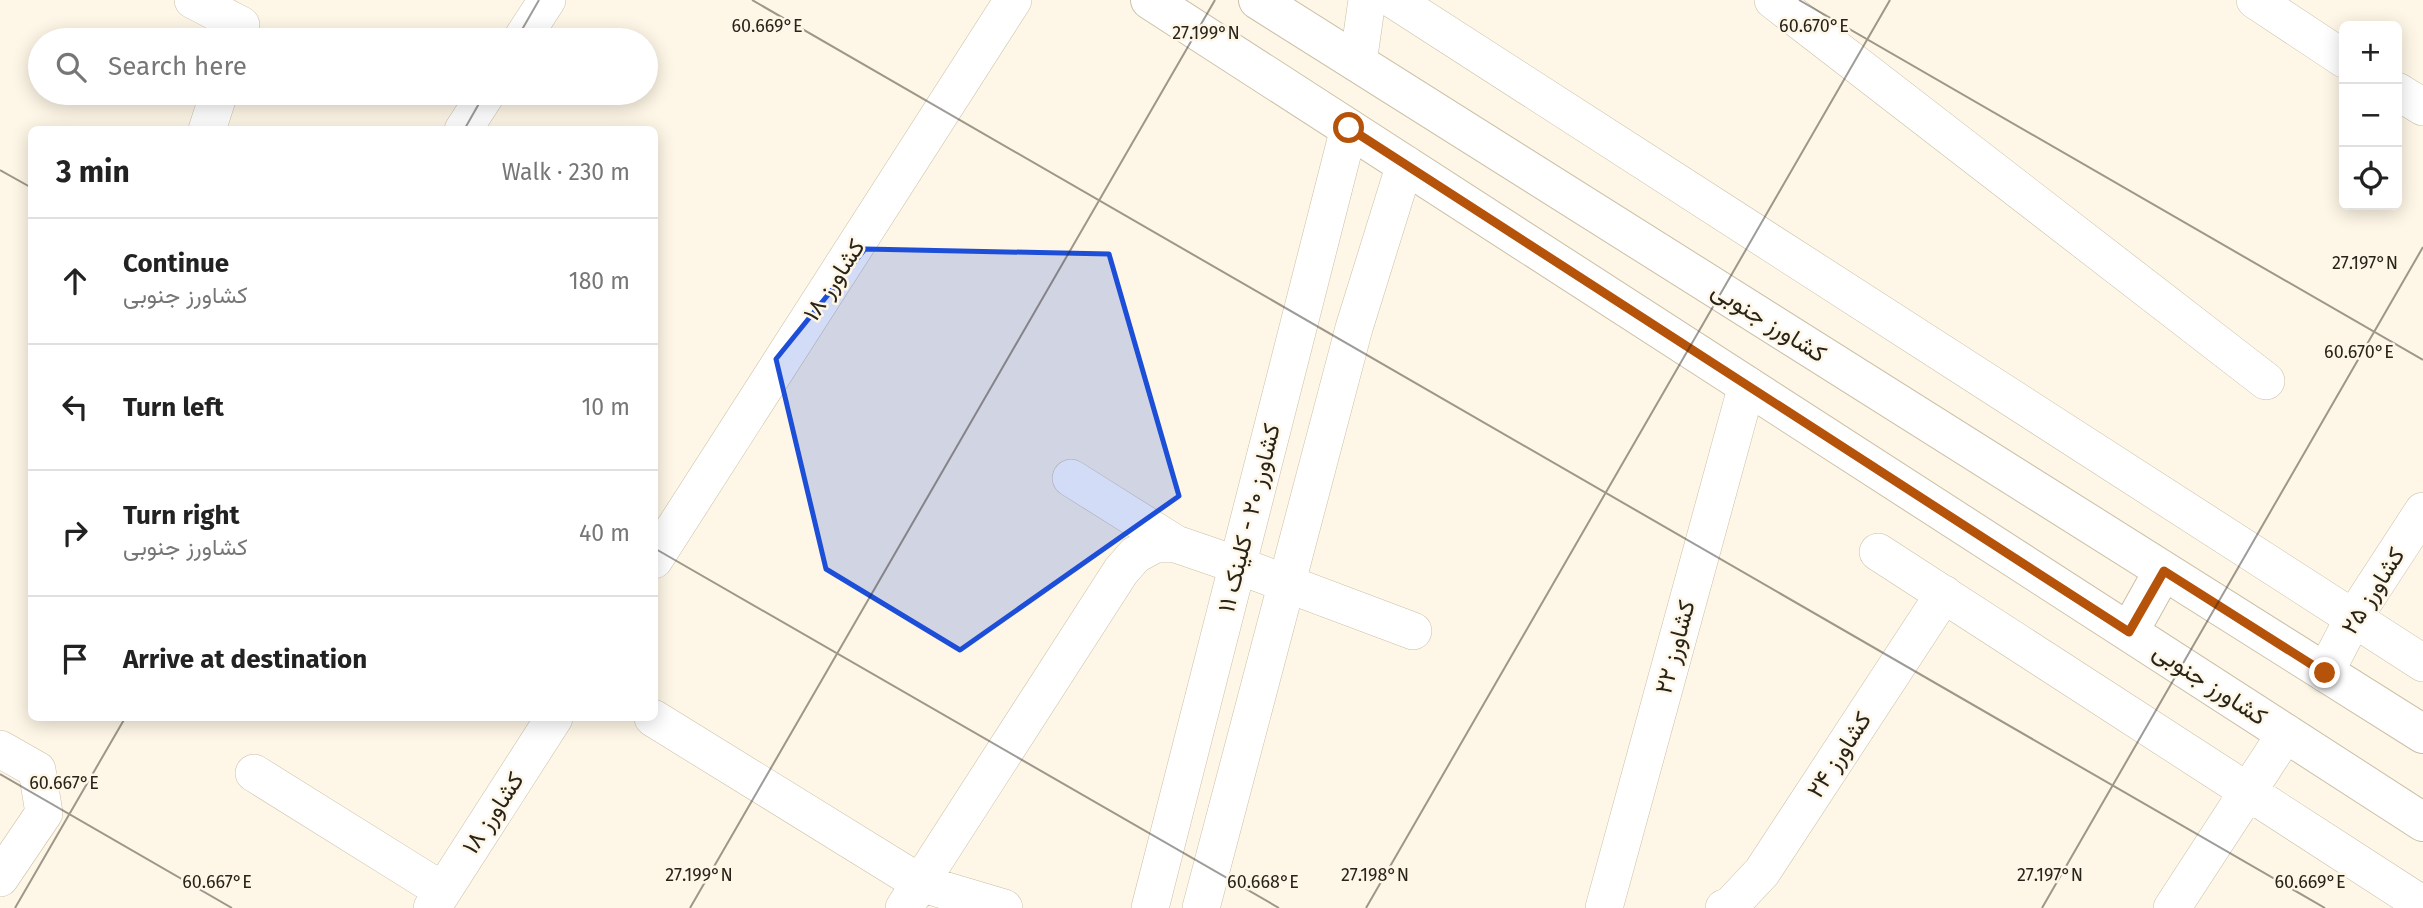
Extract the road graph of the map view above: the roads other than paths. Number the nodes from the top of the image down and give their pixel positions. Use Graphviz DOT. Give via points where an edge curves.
graph roads {
  1 [pos="194,0"];
  2 [pos="548,0"];
  3 [pos="1013,0"];
  4 [pos="1150,0"];
  5 [pos="1258,0"];
  6 [pos="1367,0"];
  7 [pos="1394,0"];
  8 [pos="1773,0"];
  9 [pos="2255,0"];
  10 [pos="242,22"];
  11 [pos="529,28"];
  12 [pos="2339,56"];
  13 [pos="1358,63"];
  14 [pos="215,105"];
  15 [pos="479,105"];
  16 [pos="208,126"];
  17 [pos="466,126"];
  18 [pos="1349,128"];
  19 [pos="1405,164"];
  20 [pos="2266,381"];
  21 [pos="1747,385"];
  22 [pos="1071,478"];
  23 [pos="2423,511"];
  24 [pos="1176,544"];
  25 [pos="1878,552"];
  26 [pos="658,554"];
  27 [pos="1237,565"];
  28 [pos="2164,571"];
  29 [pos="1287,583"];
  30 [pos="1944,594"];
  31 [pos="2354,617"];
  32 [pos="1413,631"];
  33 [pos="2129,632"];
  34 [pos="2423,663"];
  35 [pos="2325,673"];
  36 [pos="552,721"];
  37 [pos="657,721"];
  38 [pos="2286,733"];
  39 [pos="2423,734"];
  40 [pos="0,748"];
  41 [pos="254,774"];
  42 [pos="2246,792"];
  43 [pos="2423,822"];
  44 [pos="0,878"];
  45 [pos="1153,895"];
  46 [pos="912,896"];
  47 [pos="437,899"];
  48 [pos="1212,905"];
  49 [pos="2423,905"];
  50 [pos="1004,908"];
  51 [pos="1604,908"];
  52 [pos="1724,908"];
  53 [pos="2172,908"];
  1 -- 10 [label="street"];
  2 -- 11 [label="street"];
  3 -- 26 [label="street, کشاورز ۱۸"];
  4 -- 18 [label="main road, کشاورز جنوبی"];
  5 -- 13 [label="main road, کشاورز جنوبی"];
  6 -- 13 [label="street"];
  7 -- 31 [label="street"];
  8 -- 20 [label="street"];
  9 -- 12 [label="street"];
  13 -- 28 [label="main road, کشاورز جنوبی"];
  14 -- 16 [label="street"];
  15 -- 17 [label="street"];
  18 -- 19 [label="main road, کشاورز جنوبی"];
  18 -- 27 [label="street, کشاورز ۲۰ - کلینک ۱۱"];
  19 -- 21 [label="main road, کشاورز جنوبی"];
  19 -- 29 [label="street" via="1354,328"];
  21 -- 33 [label="main road, کشاورز جنوبی"];
  21 -- 51 [label="street, کشاورز ۲۲"];
  22 -- 24 [label="street"];
  23 -- 31 [label="street, کشاورز ۲۵"];
  24 -- 27 [label="street"];
  24 -- 46 [label="street" via="1155,544 1121,571"];
  25 -- 30 [label="street"];
  27 -- 29 [label="street"];
  27 -- 45 [label="street, کشاورز ۲۰ - کلینک ۱۱"];
  28 -- 33 [label="main road"];
  28 -- 35 [label="main road, کشاورز جنوبی"];
  29 -- 32 [label="street"];
  29 -- 48 [label="street"];
  30 -- 42 [label="street"];
  30 -- 52 [label="street, کشاورز ۲۴" via="1762,872"];
  31 -- 34 [label="street"];
  31 -- 35 [label="street, کشاورز ۲۵"];
  33 -- 38 [label="main road, کشاورز جنوبی"];
  35 -- 39 [label="main road, کشاورز جنوبی"];
  36 -- 47 [label="street, کشاورز ۱۸"];
  37 -- 46 [label="street"];
  38 -- 42 [label="street"];
  38 -- 43 [label="main road, کشاورز جنوبی"];
  40 -- 44 [label="street" via="37,770 44,813"];
  41 -- 47 [label="street"];
  42 -- 49 [label="street"];
  42 -- 53 [label="street"];
  45 -- 48 [label="street"];
  46 -- 50 [label="street"];
}
